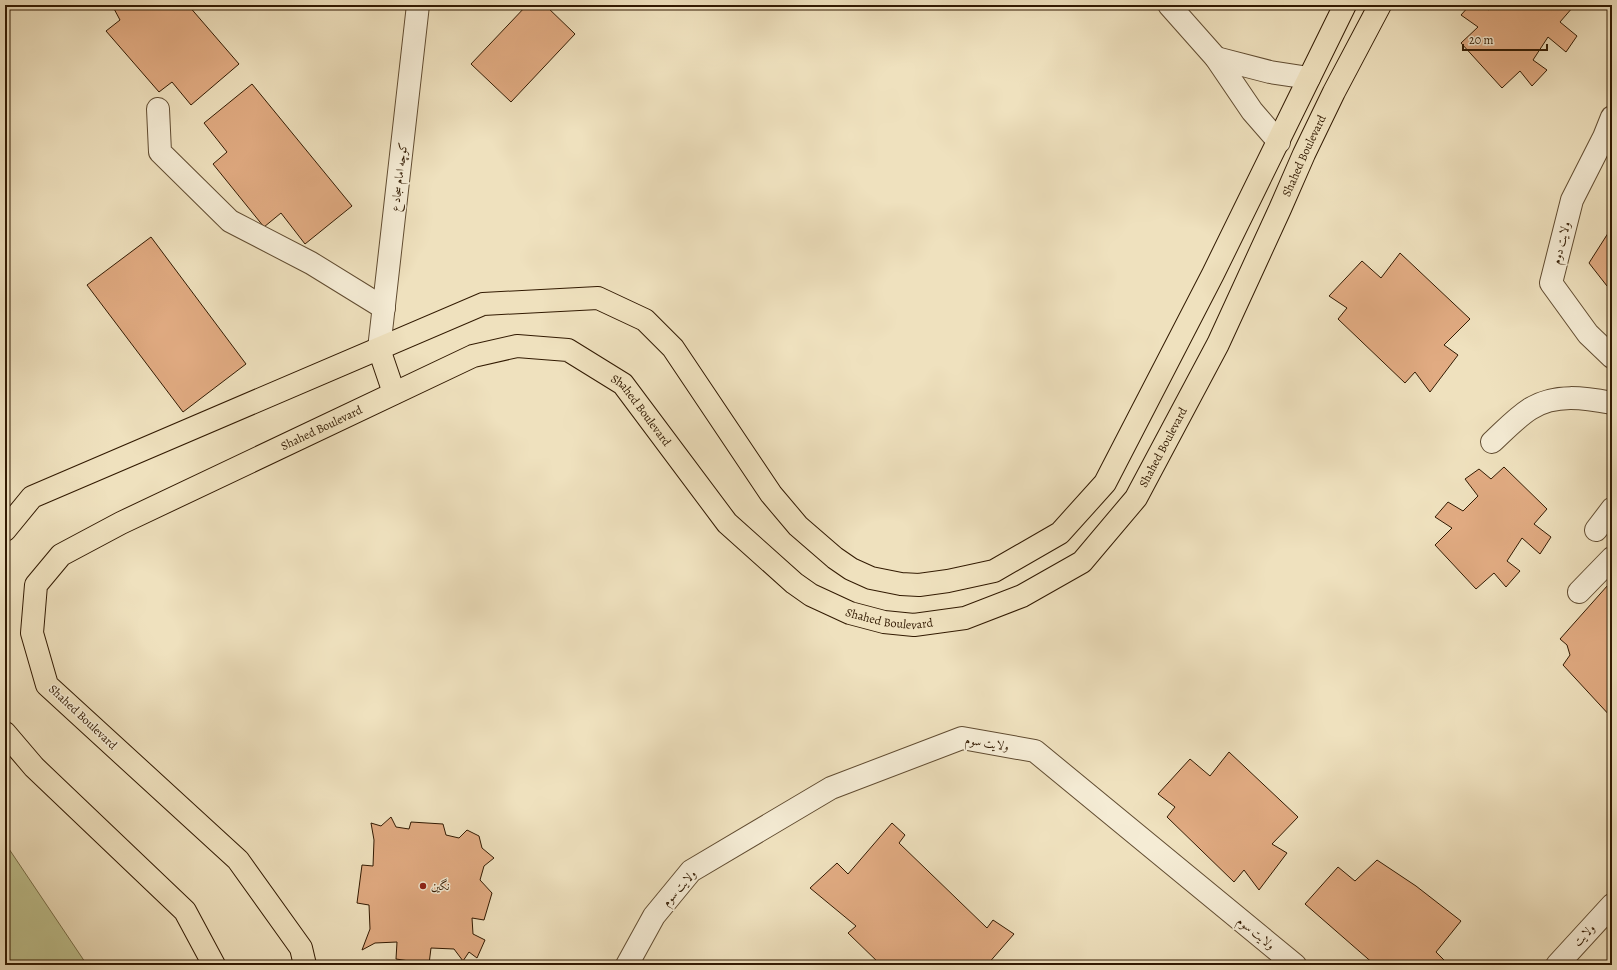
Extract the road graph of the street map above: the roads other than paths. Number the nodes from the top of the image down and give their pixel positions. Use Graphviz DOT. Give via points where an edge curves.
graph roads {
  1 [pos="418,5"];
  2 [pos="1169,5"];
  3 [pos="1345,5"];
  4 [pos="1380,5"];
  5 [pos="1216,58"];
  6 [pos="1309,78"];
  7 [pos="1334,92"];
  8 [pos="158,109"];
  9 [pos="1612,117"];
  10 [pos="1279,142"];
  11 [pos="1304,154"];
  12 [pos="384,308"];
  13 [pos="379,348"];
  14 [pos="1612,357"];
  15 [pos="394,393"];
  16 [pos="1612,403"];
  17 [pos="1492,442"];
  18 [pos="1612,509"];
  19 [pos="5,530"];
  20 [pos="1596,530"];
  21 [pos="1612,558"];
  22 [pos="1579,592"];
  23 [pos="5,733"];
  24 [pos="1612,905"];
  25 [pos="214,965"];
  26 [pos="305,965"];
  27 [pos="628,965"];
  28 [pos="1295,965"];
  29 [pos="1556,965"];
  1 -- 12 [label="street, کوچه امام سجاد ع"];
  2 -- 5 [label="street"];
  3 -- 6 [label="main road"];
  4 -- 7 [label="main road, Shahed Boulevard"];
  5 -- 6 [label="street" via="1257,69"];
  5 -- 10 [label="street" via="1252,111"];
  6 -- 7 [label="main road"];
  6 -- 10 [label="main road"];
  7 -- 11 [label="main road, Shahed Boulevard"];
  8 -- 12 [label="street" via="160,152 230,221 311,263"];
  9 -- 14 [label="street, ولایت دوم" via="1572,200 1551,283 1588,334"];
  10 -- 11 [label="main road"];
  10 -- 13 [label="main road" via="1105,483 1060,533 994,571 948,581 919,585 901,584 871,578 835,558 798,526 771,494 673,348 645,320 598,298 483,304"];
  11 -- 15 [label="main road, Shahed Boulevard" via="1218,344 1136,498 1082,562 1022,596 965,618 914,625 884,622 850,613 811,596 727,523 623,384 568,350 517,346 473,356"];
  12 -- 13 [label="street, کوچه امام سجاد ع"];
  13 -- 15 [label="main road"];
  13 -- 19 [label="main road" via="32,497"];
  15 -- 26 [label="main road, Shahed Boulevard" via="121,523 68,551 61,555 36,585 32,633 47,685 238,860 301,948"];
  16 -- 17 [label="street" via="1593,399 1557,398 1530,409"];
  18 -- 20 [label="street"];
  21 -- 22 [label="street"];
  23 -- 25 [label="main road" via="34,767 185,911"];
  24 -- 29 [label="street, ولایت"];
  27 -- 28 [label="street, ولایت سوم" via="654,916 692,871 831,788 962,738 1035,751"];
}
